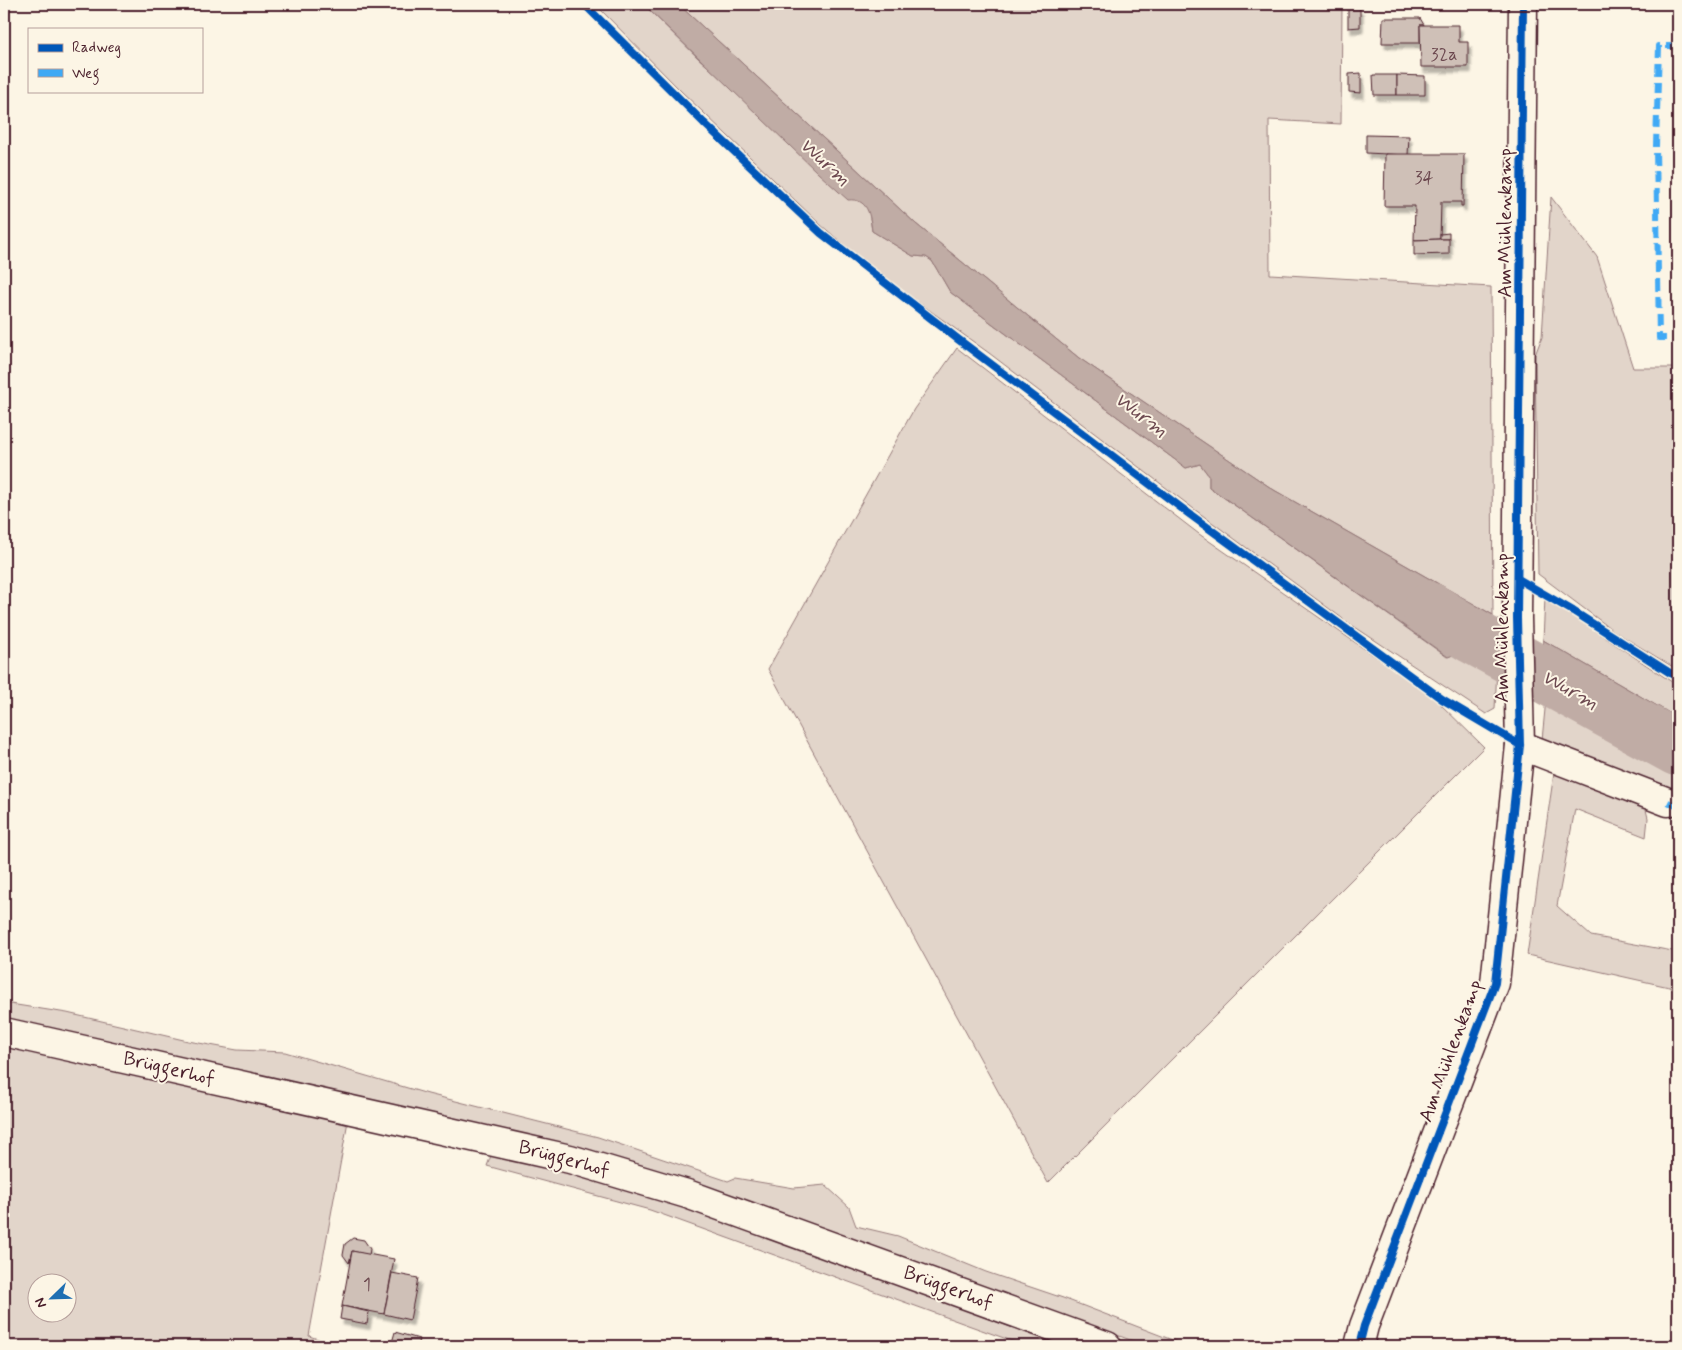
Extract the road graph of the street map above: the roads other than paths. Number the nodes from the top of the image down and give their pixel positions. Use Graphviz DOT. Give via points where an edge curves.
graph roads {
  1 [pos="1523,4"];
  2 [pos="1520,745"];
  3 [pos="1668,802"];
  4 [pos="4,1032"];
  5 [pos="1107,1346"];
  6 [pos="1359,1346"];
  1 -- 2 [label="street, Am Mühlenkamp" via="1517,618"];
  2 -- 3 [label="street"];
  2 -- 6 [label="street, Am Mühlenkamp" via="1495,983"];
  4 -- 5 [label="street, Brüggerhof" via="570,1159 696,1198"];
}
